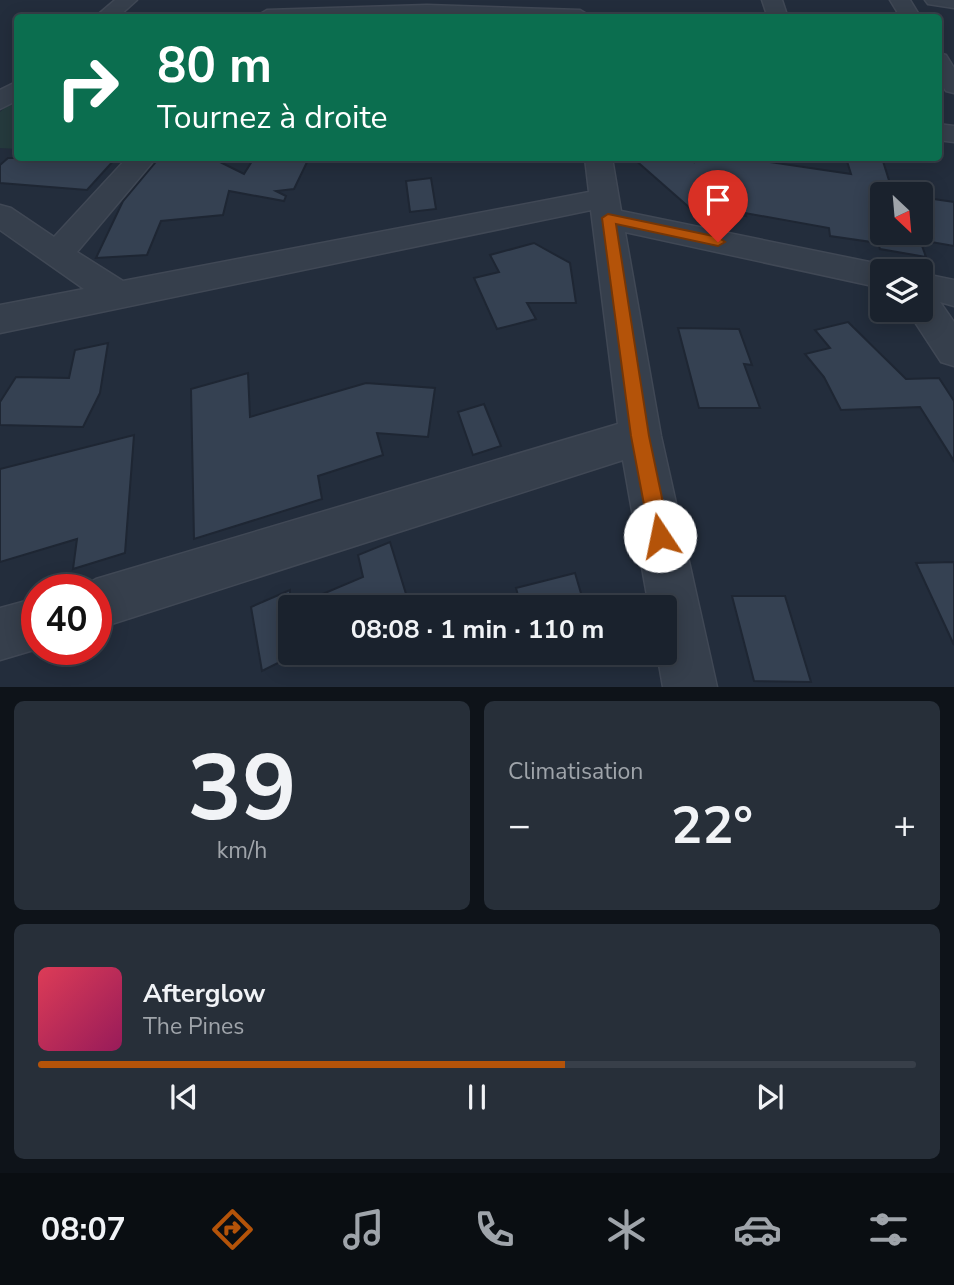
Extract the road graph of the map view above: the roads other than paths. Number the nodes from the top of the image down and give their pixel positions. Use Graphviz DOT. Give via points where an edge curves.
graph roads {
  1 [pos="127,0"];
  2 [pos="281,0"];
  3 [pos="935,0"];
  4 [pos="954,2"];
  5 [pos="523,6"];
  6 [pos="583,11"];
  7 [pos="109,14"];
  8 [pos="269,14"];
  9 [pos="346,14"];
  10 [pos="942,66"];
  11 [pos="954,86"];
  12 [pos="14,91"];
  13 [pos="0,102"];
  14 [pos="139,161"];
  15 [pos="599,161"];
  16 [pos="607,208"];
  17 [pos="0,215"];
  18 [pos="57,254"];
  19 [pos="870,273"];
  20 [pos="933,288"];
  21 [pos="954,293"];
  22 [pos="116,294"];
  23 [pos="0,319"];
  24 [pos="933,320"];
  25 [pos="954,351"];
  26 [pos="640,436"];
  27 [pos="112,599"];
  28 [pos="21,628"];
  29 [pos="0,634"];
  30 [pos="690,687"];
  1 -- 7 [label="street"];
  2 -- 8 [label="street"];
  3 -- 4 [label="street"];
  5 -- 6 [label="street"];
  5 -- 9 [label="street"];
  10 -- 11 [label="street"];
  12 -- 13 [label="street"];
  14 -- 18 [label="street"];
  15 -- 16 [label="street"];
  16 -- 19 [label="street"];
  16 -- 22 [label="street"];
  16 -- 26 [label="street"];
  17 -- 18 [label="street"];
  18 -- 22 [label="street"];
  20 -- 21 [label="street"];
  22 -- 23 [label="street"];
  24 -- 25 [label="street"];
  26 -- 27 [label="street"];
  26 -- 30 [label="street"];
  28 -- 29 [label="street"];
}
